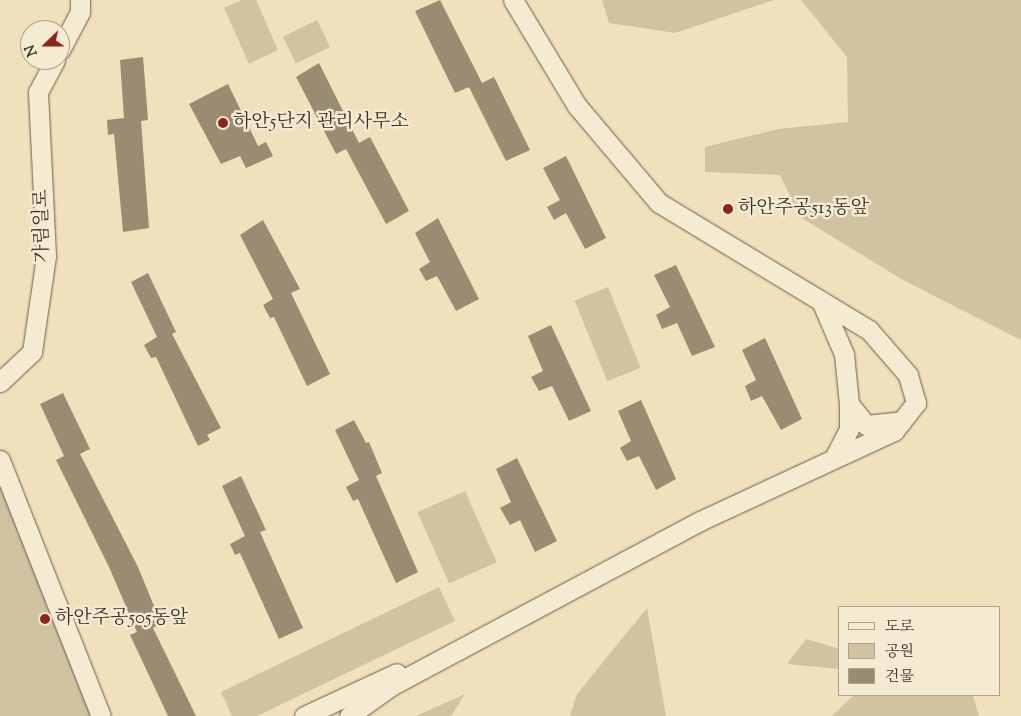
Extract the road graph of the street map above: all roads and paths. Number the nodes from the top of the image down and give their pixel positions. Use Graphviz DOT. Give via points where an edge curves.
graph roads {
  1 [pos="80,0"];
  2 [pos="513,0"];
  3 [pos="70,31"];
  4 [pos="49,70"];
  5 [pos="822,303"];
  6 [pos="0,382"];
  7 [pos="849,404"];
  8 [pos="902,421"];
  9 [pos="835,457"];
  10 [pos="0,460"];
  11 [pos="457,651"];
  12 [pos="101,716"];
  13 [pos="304,716"];
  14 [pos="349,716"];
  1 -- 3 [label="street" via="80,12"];
  2 -- 5 [label="street" via="577,106 659,203"];
  4 -- 6 [label="street, 가림일로" via="38,92 46,256 32,352"];
  5 -- 7 [label="street" via="844,354"];
  5 -- 8 [label="street" via="869,330 908,375 916,403"];
  7 -- 8 [label="street" via="866,425"];
  7 -- 9 [label="street" via="849,429"];
  8 -- 9 [label="street" via="894,430"];
  9 -- 11 [label="street" via="700,521"];
  10 -- 12 [label="street"];
  11 -- 13 [label="street" via="374,682"];
  11 -- 14 [label="street" via="391,686"];
}
